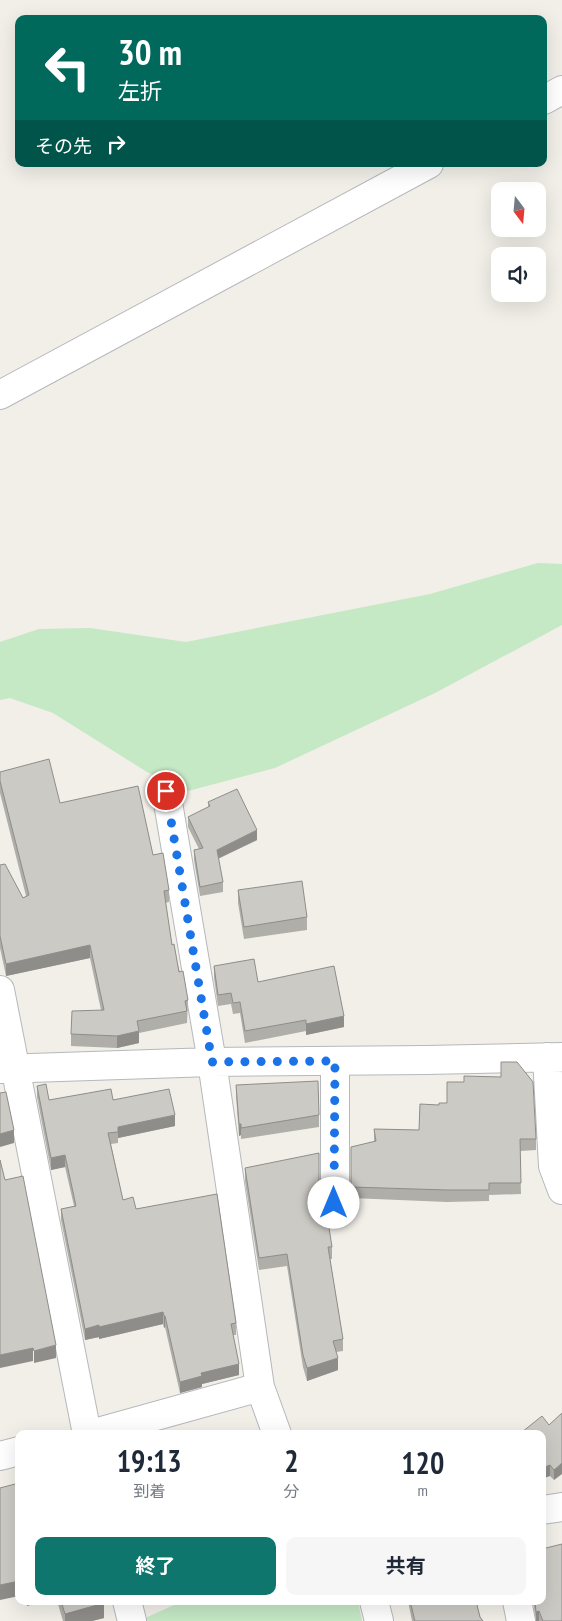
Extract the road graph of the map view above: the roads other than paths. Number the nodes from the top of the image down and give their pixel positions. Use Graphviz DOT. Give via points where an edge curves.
graph roads {
  1 [pos="562,90"];
  2 [pos="547,98"];
  3 [pos="423,167"];
  4 [pos="0,395"];
  5 [pos="166,791"];
  6 [pos="0,990"];
  7 [pos="554,1057"];
  8 [pos="335,1061"];
  9 [pos="212,1062"];
  10 [pos="8,1068"];
  11 [pos="562,1190"];
  12 [pos="334,1203"];
  13 [pos="260,1387"];
  14 [pos="85,1430"];
  15 [pos="105,1430"];
  16 [pos="276,1430"];
  17 [pos="15,1452"];
  18 [pos="0,1456"];
  19 [pos="562,1507"];
  20 [pos="546,1509"];
  21 [pos="128,1605"];
  22 [pos="375,1605"];
  23 [pos="518,1605"];
  24 [pos="132,1621"];
  25 [pos="379,1621"];
  26 [pos="521,1621"];
  1 -- 2 [label="street"];
  3 -- 4 [label="street"];
  5 -- 9 [label="street"];
  6 -- 10 [label="street"];
  7 -- 8 [label="street"];
  7 -- 11 [label="street" via="554,1166"];
  8 -- 9 [label="street"];
  8 -- 12 [label="street"];
  9 -- 10 [label="street"];
  9 -- 13 [label="street"];
  10 -- 14 [label="street"];
  13 -- 15 [label="street"];
  13 -- 16 [label="street"];
  17 -- 18 [label="street"];
  19 -- 20 [label="street"];
  21 -- 24 [label="street"];
  22 -- 25 [label="street"];
  23 -- 26 [label="street"];
}
